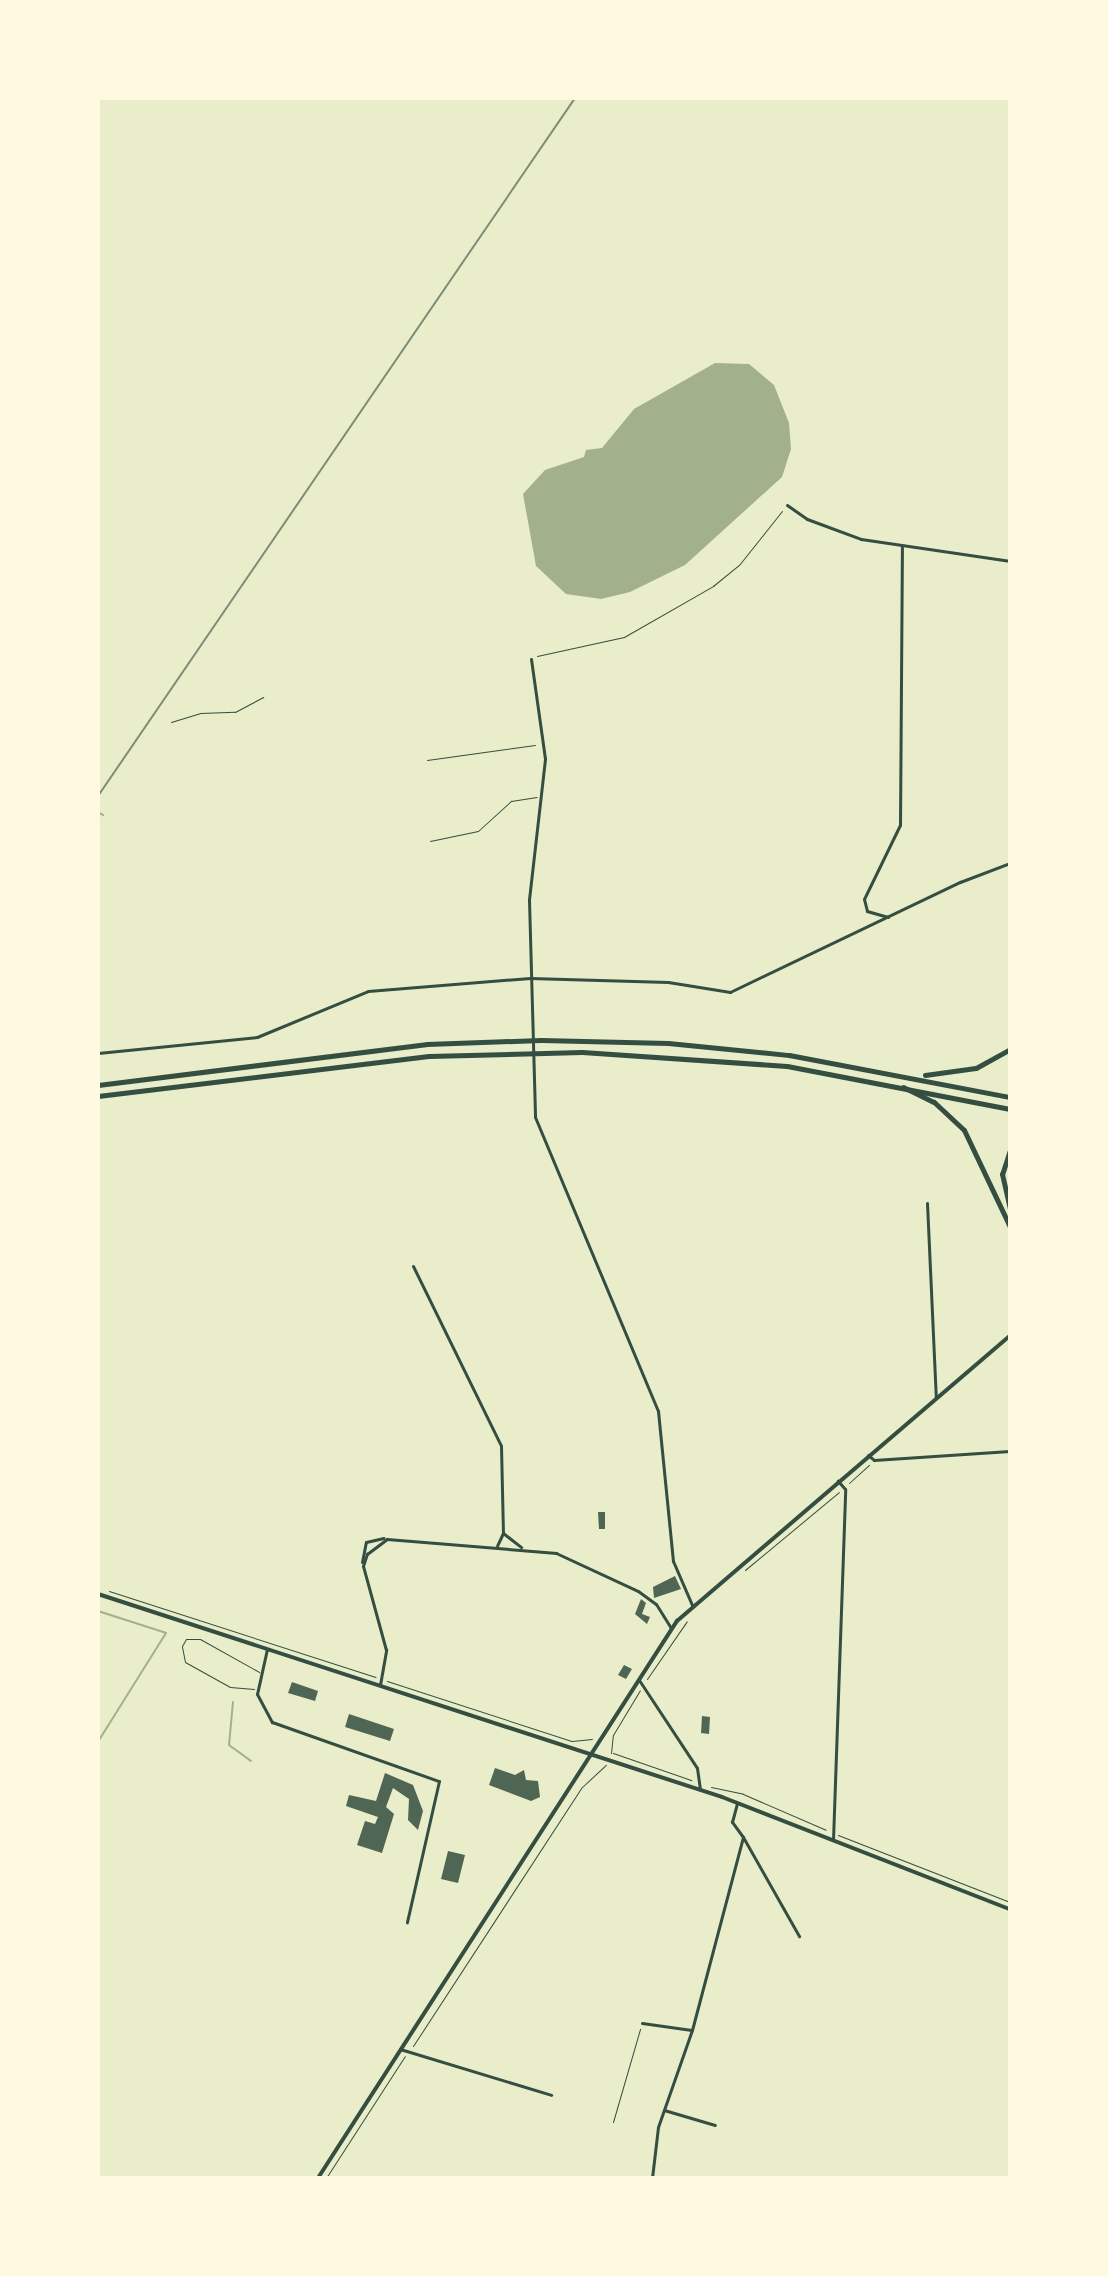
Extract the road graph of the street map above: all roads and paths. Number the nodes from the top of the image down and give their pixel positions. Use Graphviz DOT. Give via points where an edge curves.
graph roads {
  1 [pos="787,505"];
  2 [pos="902,547"];
  3 [pos="1010,561"];
  4 [pos="531,659"];
  5 [pos="263,697"];
  6 [pos="171,722"];
  7 [pos="544,746"];
  8 [pos="427,760"];
  9 [pos="541,797"];
  10 [pos="430,841"];
  11 [pos="1010,863"];
  12 [pos="888,917"];
  13 [pos="530,978"];
  14 [pos="1010,1049"];
  15 [pos="98,1053"];
  16 [pos="919,1076"];
  17 [pos="894,1083"];
  18 [pos="98,1085"];
  19 [pos="98,1096"];
  20 [pos="1010,1097"];
  21 [pos="1010,1109"];
  22 [pos="1010,1150"];
  23 [pos="927,1203"];
  24 [pos="1010,1209"];
  25 [pos="1010,1227"];
  26 [pos="413,1266"];
  27 [pos="1010,1336"];
  28 [pos="936,1398"];
  29 [pos="1010,1451"];
  30 [pos="868,1455"];
  31 [pos="838,1481"];
  32 [pos="503,1533"];
  33 [pos="387,1539"];
  34 [pos="497,1546"];
  35 [pos="524,1548"];
  36 [pos="363,1566"];
  37 [pos="98,1588"];
  38 [pos="98,1594"];
  39 [pos="692,1605"];
  40 [pos="692,1615"];
  41 [pos="671,1628"];
  42 [pos="267,1649"];
  43 [pos="259,1672"];
  44 [pos="638,1679"];
  45 [pos="380,1682"];
  46 [pos="643,1685"];
  47 [pos="257,1689"];
  48 [pos="593,1738"];
  49 [pos="611,1752"];
  50 [pos="591,1756"];
  51 [pos="607,1761"];
  52 [pos="700,1787"];
  53 [pos="737,1803"];
  54 [pos="743,1837"];
  55 [pos="834,1837"];
  56 [pos="1010,1902"];
  57 [pos="1010,1909"];
  58 [pos="407,1922"];
  59 [pos="799,1936"];
  60 [pos="642,2023"];
  61 [pos="692,2030"];
  62 [pos="400,2049"];
  63 [pos="407,2052"];
  64 [pos="551,2095"];
  65 [pos="664,2110"];
  66 [pos="613,2122"];
  67 [pos="715,2125"];
  68 [pos="318,2178"];
  69 [pos="326,2178"];
  70 [pos="652,2178"];
  1 -- 2 [label="street" via="840,533"];
  1 -- 4 [label="path" via="739,565 713,586 624,637"];
  2 -- 3 [label="street"];
  2 -- 12 [label="street" via="900,825 864,899 867,911"];
  4 -- 7 [label="street"];
  5 -- 6 [label="path" via="235,712 200,713"];
  7 -- 8 [label="path"];
  7 -- 9 [label="street"];
  9 -- 10 [label="lane" via="525,795 511,801 478,831"];
  9 -- 13 [label="street" via="529,900"];
  11 -- 12 [label="street"];
  12 -- 13 [label="street" via="730,992 668,982"];
  13 -- 15 [label="street" via="368,991 257,1037"];
  13 -- 39 [label="street" via="535,1117 658,1411 673,1561"];
  14 -- 16 [label="highway" via="976,1068"];
  16 -- 18 [label="highway" via="703,1046 541,1040 427,1044"];
  16 -- 20 [label="highway"];
  17 -- 19 [label="highway" via="736,1060 582,1052 429,1056"];
  17 -- 21 [label="highway"];
  17 -- 25 [label="highway" via="934,1102 964,1130"];
  22 -- 24 [label="highway" via="1002,1188"];
  23 -- 28 [label="street"];
  26 -- 32 [label="street" via="501,1446"];
  27 -- 28 [label="main road"];
  28 -- 30 [label="main road"];
  29 -- 30 [label="street" via="874,1460"];
  30 -- 31 [label="main road"];
  31 -- 39 [label="main road"];
  31 -- 55 [label="street" via="845,1489"];
  32 -- 34 [label="street"];
  32 -- 35 [label="street"];
  33 -- 34 [label="street"];
  33 -- 36 [label="street" via="367,1554"];
  33 -- 36 [label="street" via="366,1542"];
  34 -- 35 [label="street"];
  35 -- 41 [label="street" via="556,1553 638,1591 656,1604"];
  36 -- 45 [label="street" via="386,1650"];
  37 -- 45 [label="path"];
  38 -- 42 [label="main road"];
  39 -- 41 [label="main road"];
  40 -- 46 [label="path"];
  41 -- 44 [label="main road"];
  42 -- 43 [label="street"];
  42 -- 45 [label="main road"];
  43 -- 47 [label="street"];
  43 -- 47 [label="lane" via="200,1639 186,1639 182,1646 185,1662 230,1687"];
  44 -- 46 [label="street"];
  44 -- 50 [label="main road"];
  45 -- 48 [label="path" via="572,1741"];
  45 -- 50 [label="main road"];
  46 -- 49 [label="path" via="613,1735"];
  46 -- 52 [label="street" via="697,1768"];
  47 -- 58 [label="street" via="276,1725 439,1781"];
  49 -- 51 [label="path"];
  49 -- 52 [label="path"];
  50 -- 51 [label="main road"];
  50 -- 62 [label="main road"];
  51 -- 52 [label="main road"];
  51 -- 63 [label="path" via="604,1770 581,1788"];
  52 -- 53 [label="main road"];
  52 -- 55 [label="path" via="743,1794"];
  53 -- 54 [label="street" via="732,1822"];
  53 -- 55 [label="main road"];
  54 -- 59 [label="street"];
  54 -- 61 [label="street"];
  55 -- 56 [label="path"];
  55 -- 57 [label="main road"];
  60 -- 61 [label="street"];
  60 -- 66 [label="path"];
  61 -- 65 [label="street"];
  62 -- 63 [label="street"];
  62 -- 68 [label="main road"];
  63 -- 64 [label="street"];
  63 -- 69 [label="path"];
  65 -- 67 [label="street"];
  65 -- 70 [label="street"];
}
